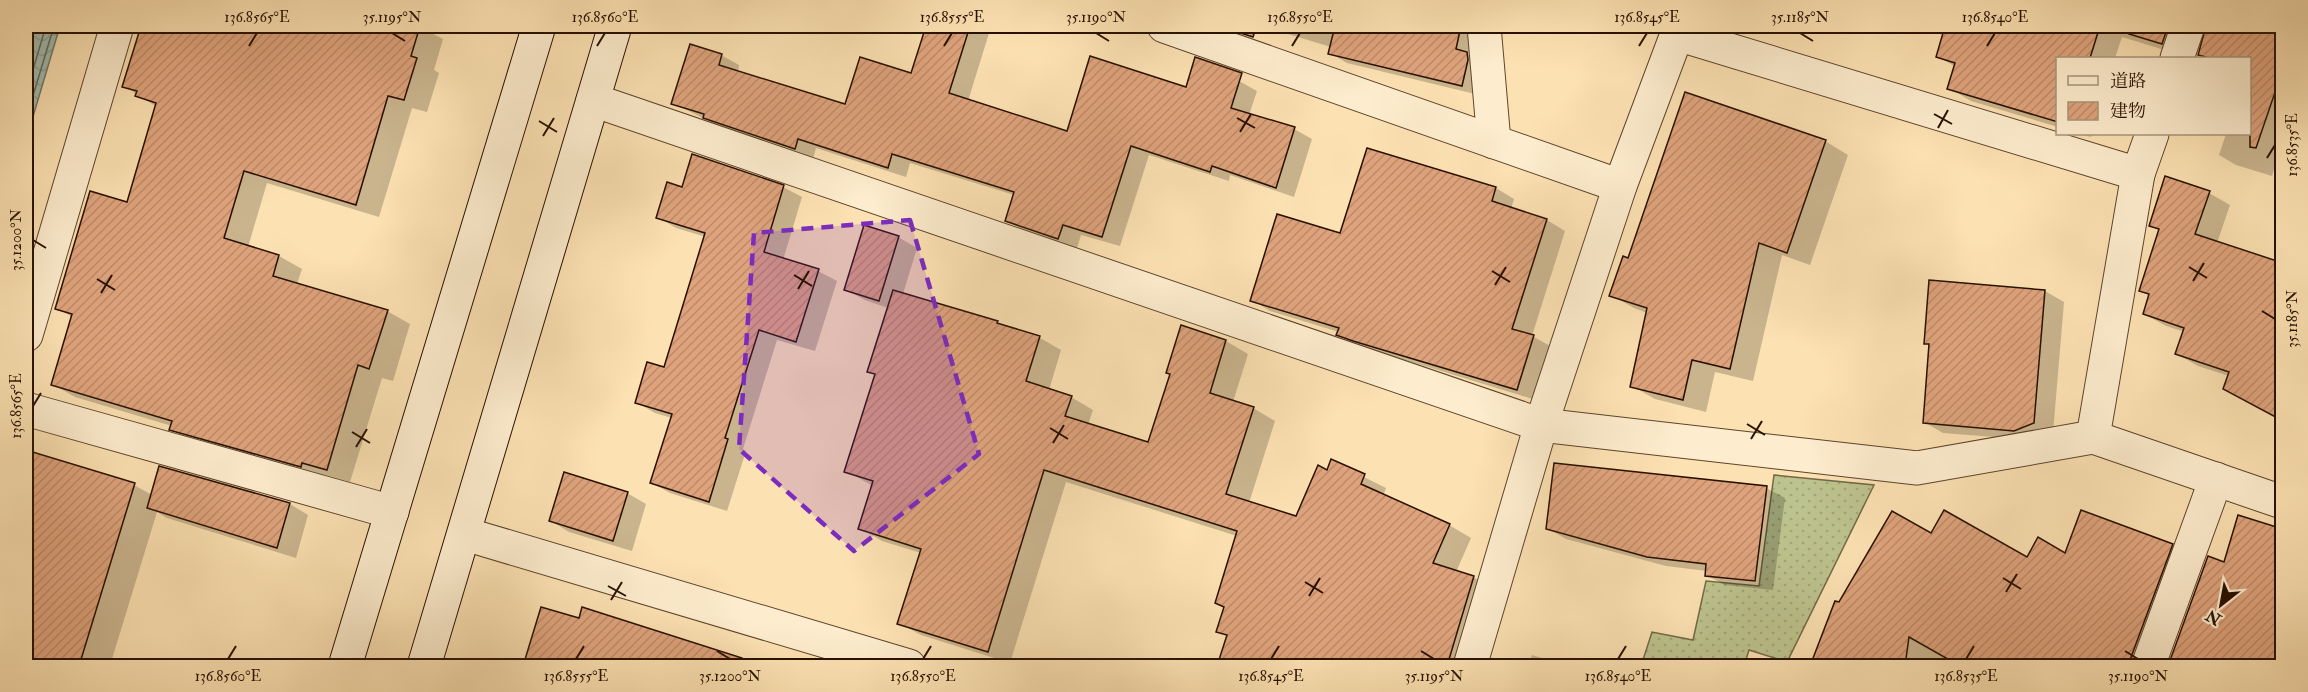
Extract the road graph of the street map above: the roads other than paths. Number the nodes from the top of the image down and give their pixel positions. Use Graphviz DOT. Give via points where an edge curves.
graph roads {
  1 [pos="117,26"];
  2 [pos="539,26"];
  3 [pos="615,26"];
  4 [pos="1164,26"];
  5 [pos="1484,26"];
  6 [pos="2188,26"];
  7 [pos="1679,30"];
  8 [pos="2177,57"];
  9 [pos="593,100"];
  10 [pos="2151,135"];
  11 [pos="1494,142"];
  12 [pos="2138,174"];
  13 [pos="1620,186"];
  14 [pos="26,335"];
  15 [pos="26,409"];
  16 [pos="1541,425"];
  17 [pos="2093,438"];
  18 [pos="2216,479"];
  19 [pos="2283,502"];
  20 [pos="392,512"];
  21 [pos="465,534"];
  22 [pos="345,666"];
  23 [pos="424,666"];
  24 [pos="909,666"];
  25 [pos="1470,666"];
  26 [pos="2148,666"];
  1 -- 14 [label="street"];
  2 -- 20 [label="street"];
  3 -- 9 [label="street"];
  4 -- 11 [label="street"];
  5 -- 11 [label="street"];
  6 -- 8 [label="street"];
  7 -- 12 [label="street"];
  7 -- 13 [label="street"];
  9 -- 16 [label="street"];
  9 -- 21 [label="street"];
  10 -- 12 [label="street"];
  11 -- 13 [label="street"];
  12 -- 17 [label="street"];
  13 -- 16 [label="street"];
  15 -- 20 [label="street"];
  16 -- 17 [label="street" via="1917,468"];
  16 -- 25 [label="street"];
  17 -- 18 [label="street"];
  18 -- 19 [label="street"];
  18 -- 26 [label="street"];
  20 -- 22 [label="street"];
  21 -- 23 [label="street"];
  21 -- 24 [label="street"];
}
